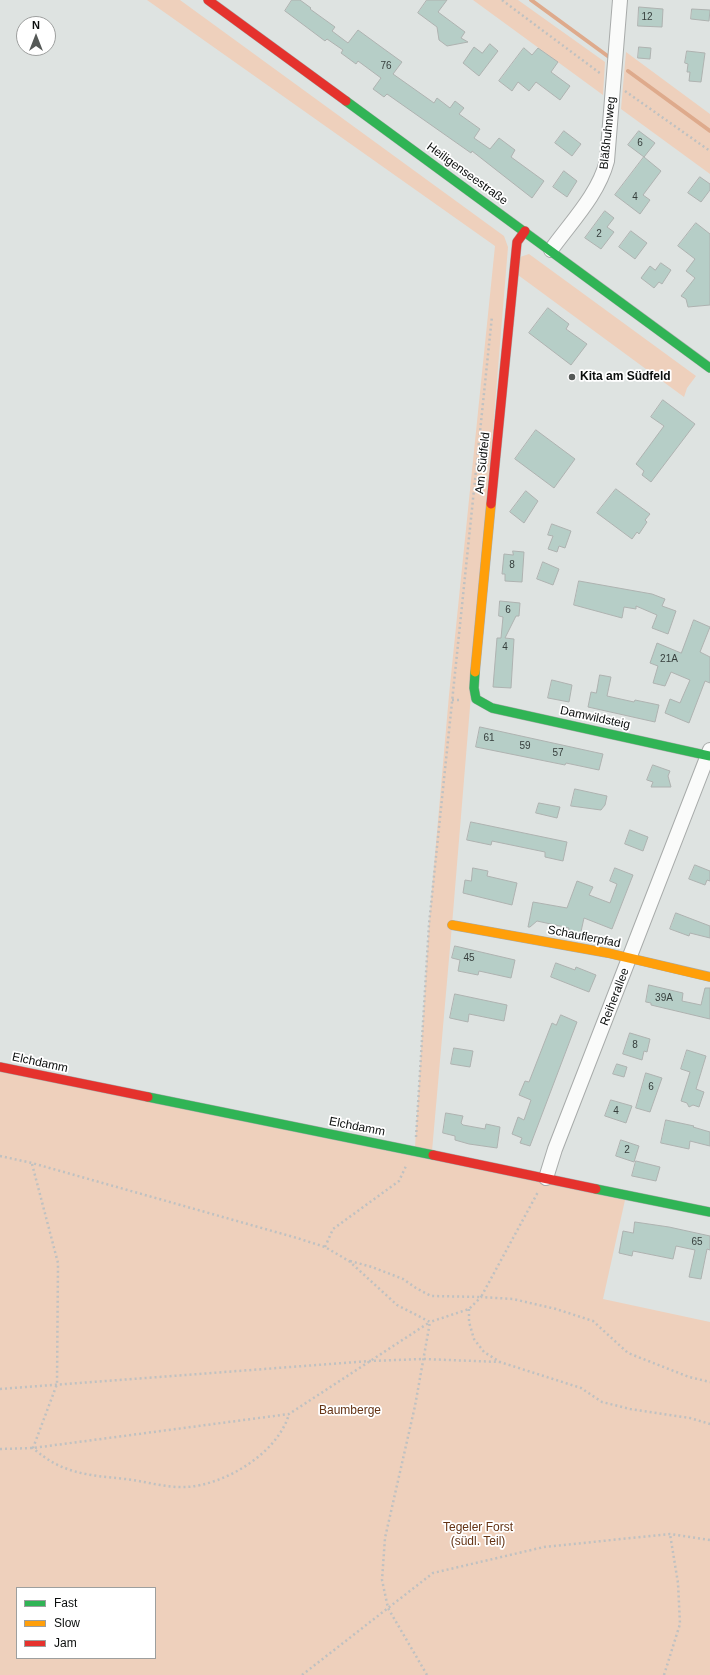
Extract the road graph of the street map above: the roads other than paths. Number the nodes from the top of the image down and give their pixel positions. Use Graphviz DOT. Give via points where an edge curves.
graph roads {
  1 [pos="208,0"];
  2 [pos="620,0"];
  3 [pos="525,231"];
  4 [pos="551,250"];
  5 [pos="710,368"];
  6 [pos="476,699"];
  7 [pos="709,754"];
  8 [pos="452,925"];
  9 [pos="630,958"];
  10 [pos="710,978"];
  11 [pos="0,1067"];
  12 [pos="546,1178"];
  13 [pos="710,1212"];
  1 -- 3 [label="street, Heiligenseestraße"];
  2 -- 4 [label="street, Bläßhuhnweg" via="607,161 602,178 589,199"];
  3 -- 4 [label="street, Heiligenseestraße"];
  3 -- 6 [label="street, Am Südfeld" via="516,242 474,688"];
  4 -- 5 [label="street, Heiligenseestraße"];
  6 -- 7 [label="street, Damwildsteig" via="498,710"];
  7 -- 9 [label="street, Reiherallee"];
  8 -- 9 [label="street, Schauflerpfad"];
  9 -- 10 [label="street, Schauflerpfad"];
  9 -- 12 [label="street, Reiherallee"];
  11 -- 12 [label="street, Elchdamm"];
  12 -- 13 [label="street, Elchdamm"];
}
